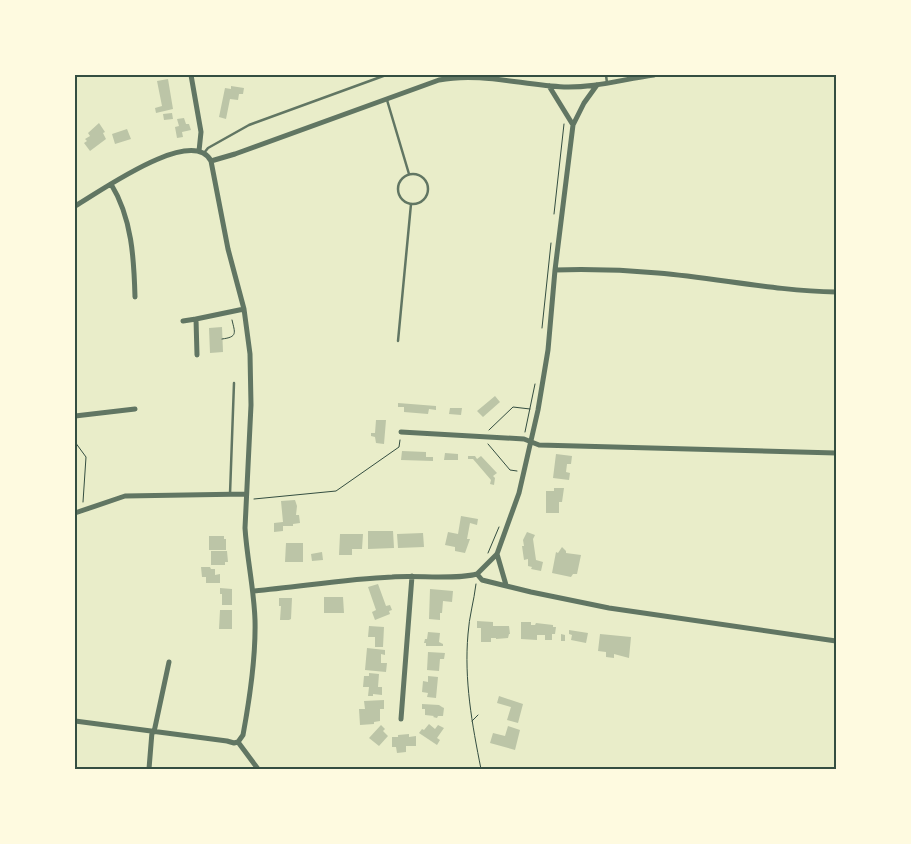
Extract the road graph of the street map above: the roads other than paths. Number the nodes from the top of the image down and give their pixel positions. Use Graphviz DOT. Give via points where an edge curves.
graph roads {
  1 [pos="191,75"];
  2 [pos="386,75"];
  3 [pos="606,75"];
  4 [pos="654,75"];
  5 [pos="607,82"];
  6 [pos="597,85"];
  7 [pos="549,86"];
  8 [pos="386,98"];
  9 [pos="573,125"];
  10 [pos="201,152"];
  11 [pos="211,161"];
  12 [pos="409,174"];
  13 [pos="111,184"];
  14 [pos="411,204"];
  15 [pos="75,206"];
  16 [pos="555,270"];
  17 [pos="836,292"];
  18 [pos="135,297"];
  19 [pos="244,309"];
  20 [pos="196,319"];
  21 [pos="183,321"];
  22 [pos="398,341"];
  23 [pos="197,355"];
  24 [pos="234,383"];
  25 [pos="135,409"];
  26 [pos="75,416"];
  27 [pos="401,432"];
  28 [pos="531,442"];
  29 [pos="836,453"];
  30 [pos="230,494"];
  31 [pos="246,497"];
  32 [pos="75,514"];
  33 [pos="497,554"];
  34 [pos="477,574"];
  35 [pos="412,576"];
  36 [pos="506,584"];
  37 [pos="253,591"];
  38 [pos="836,641"];
  39 [pos="169,662"];
  40 [pos="401,719"];
  41 [pos="75,721"];
  42 [pos="153,732"];
  43 [pos="238,742"];
  44 [pos="150,769"];
  45 [pos="258,769"];
  1 -- 10 [label="street" via="201,132"];
  2 -- 10 [label="lane" via="249,126"];
  3 -- 5 [label="lane"];
  4 -- 5 [label="street"];
  5 -- 6 [label="street"];
  6 -- 7 [label="street"];
  6 -- 9 [label="street"];
  7 -- 8 [label="street" via="461,77 439,80"];
  7 -- 9 [label="street"];
  8 -- 11 [label="street"];
  8 -- 12 [label="lane"];
  9 -- 16 [label="street"];
  10 -- 11 [label="street"];
  10 -- 13 [label="street" via="182,151 159,158"];
  11 -- 19 [label="street" via="228,250"];
  12 -- 14 [label="lane" via="403,177 398,190 405,202"];
  12 -- 14 [label="lane" via="422,176 429,188 424,200"];
  13 -- 15 [label="street"];
  13 -- 18 [label="street" via="132,248"];
  14 -- 22 [label="lane"];
  16 -- 17 [label="street" via="623,270"];
  16 -- 28 [label="street" via="548,350"];
  19 -- 20 [label="street"];
  19 -- 31 [label="street" via="251,369"];
  20 -- 21 [label="street"];
  20 -- 23 [label="street"];
  24 -- 30 [label="lane"];
  25 -- 26 [label="street"];
  27 -- 28 [label="street"];
  28 -- 29 [label="street" via="539,445"];
  28 -- 33 [label="street" via="519,493"];
  30 -- 31 [label="street"];
  30 -- 32 [label="street" via="125,496"];
  31 -- 37 [label="street" via="246,550"];
  33 -- 34 [label="street"];
  33 -- 36 [label="street"];
  34 -- 35 [label="street" via="466,577"];
  34 -- 36 [label="street" via="482,580"];
  35 -- 37 [label="street"];
  35 -- 40 [label="street"];
  36 -- 38 [label="street" via="609,608"];
  37 -- 43 [label="street" via="252,678 243,735"];
  39 -- 42 [label="street"];
  41 -- 42 [label="street"];
  42 -- 43 [label="street"];
  42 -- 44 [label="street"];
  43 -- 45 [label="street"];
}
